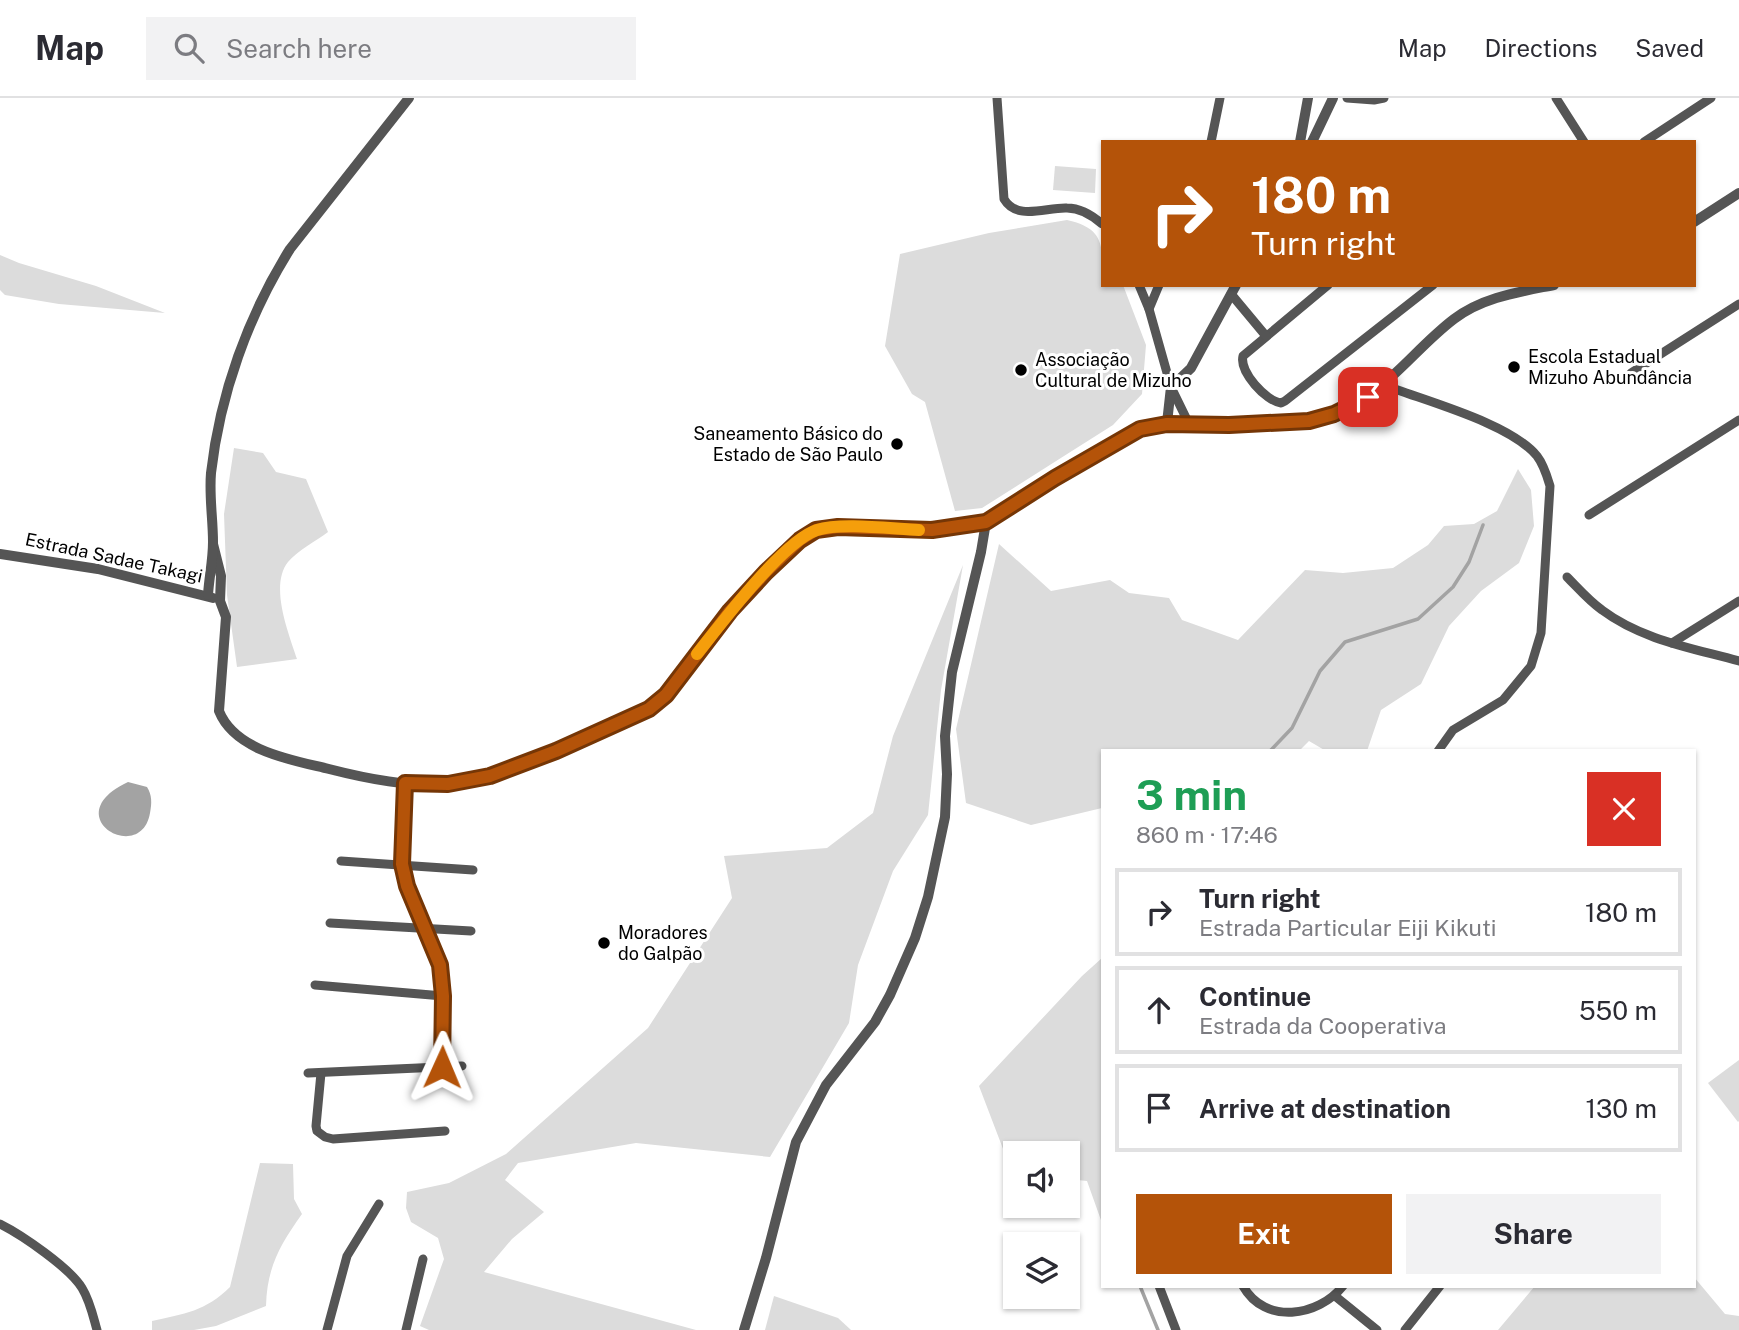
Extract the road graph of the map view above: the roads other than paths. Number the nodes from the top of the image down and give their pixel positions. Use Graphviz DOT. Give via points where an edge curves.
graph roads {
  1 [pos="409,98"];
  2 [pos="997,98"];
  3 [pos="1220,98"];
  4 [pos="1308,98"];
  5 [pos="1319,98"];
  6 [pos="1328,98"];
  7 [pos="1333,98"];
  8 [pos="1347,98"];
  9 [pos="1384,98"];
  10 [pos="1556,98"];
  11 [pos="1711,98"];
  12 [pos="1211,140"];
  13 [pos="1300,140"];
  14 [pos="1313,140"];
  15 [pos="1583,140"];
  16 [pos="1647,140"];
  17 [pos="1739,193"];
  18 [pos="1696,221"];
  19 [pos="1101,223"];
  20 [pos="1140,287"];
  21 [pos="1158,287"];
  22 [pos="1326,287"];
  23 [pos="1430,287"];
  24 [pos="1544,287"];
  25 [pos="1234,290"];
  26 [pos="1739,304"];
  27 [pos="1149,309"];
  28 [pos="1266,336"];
  29 [pos="1631,373"];
  30 [pos="1384,385"];
  31 [pos="1171,387"];
  32 [pos="1739,420"];
  33 [pos="1167,424"];
  34 [pos="1189,424"];
  35 [pos="1589,515"];
  36 [pos="986,522"];
  37 [pos="213,544"];
  38 [pos="0,554"];
  39 [pos="1567,577"];
  40 [pos="208,595"];
  41 [pos="220,601"];
  42 [pos="1739,601"];
  43 [pos="1672,643"];
  44 [pos="1739,661"];
  45 [pos="1439,749"];
  46 [pos="405,783"];
  47 [pos="341,861"];
  48 [pos="402,864"];
  49 [pos="473,870"];
  50 [pos="330,923"];
  51 [pos="424,928"];
  52 [pos="471,931"];
  53 [pos="315,985"];
  54 [pos="443,996"];
  55 [pos="462,1066"];
  56 [pos="442,1067"];
  57 [pos="308,1073"];
  58 [pos="321,1073"];
  59 [pos="445,1131"];
  60 [pos="379,1204"];
  61 [pos="0,1224"];
  62 [pos="423,1259"];
  63 [pos="1160,1288"];
  64 [pos="1244,1288"];
  65 [pos="1341,1288"];
  66 [pos="1438,1288"];
  67 [pos="1335,1296"];
  68 [pos="97,1330"];
  69 [pos="327,1330"];
  70 [pos="406,1330"];
  71 [pos="744,1330"];
  72 [pos="1176,1330"];
  73 [pos="1377,1330"];
  74 [pos="1405,1330"];
  1 -- 37 [label="street" via="290,248 245,333 215,448"];
  2 -- 19 [label="street" via="1004,199 1020,212 1069,208"];
  3 -- 12 [label="street"];
  4 -- 13 [label="street"];
  5 -- 6 [label="street"];
  7 -- 14 [label="street"];
  8 -- 9 [label="street"];
  10 -- 15 [label="street"];
  11 -- 16 [label="street"];
  17 -- 18 [label="street"];
  20 -- 27 [label="street"];
  21 -- 27 [label="street"];
  22 -- 28 [label="street"];
  23 -- 28 [label="street" via="1281,403 1269,400 1241,363 1245,353"];
  24 -- 30 [label="street" via="1474,307 1454,319"];
  25 -- 28 [label="street"];
  25 -- 31 [label="street" via="1191,368"];
  26 -- 29 [label="street"];
  27 -- 31 [label="street"];
  30 -- 34 [label="street" via="1354,405 1309,421"];
  30 -- 45 [label="street" via="1511,435 1537,456 1550,486 1541,632 1531,666 1503,700 1452,730"];
  31 -- 33 [label="street"];
  31 -- 34 [label="street"];
  32 -- 35 [label="street"];
  33 -- 34 [label="street"];
  33 -- 36 [label="street" via="1126,436"];
  36 -- 46 [label="street" via="932,530 816,530 766,572 666,695 649,709 490,776 448,784"];
  36 -- 71 [label="street" via="952,672 945,736 945,817 928,897 890,995 826,1085 796,1142"];
  37 -- 40 [label="street"];
  37 -- 41 [label="street" via="221,576"];
  38 -- 40 [label="street, Estrada Sadae Takagi" via="98,569"];
  39 -- 43 [label="street" via="1618,621"];
  40 -- 41 [label="street, Estrada Sadae Takagi"];
  41 -- 46 [label="street" via="226,629 219,711 236,735 296,761"];
  42 -- 43 [label="street"];
  43 -- 44 [label="street"];
  46 -- 48 [label="street"];
  47 -- 48 [label="street"];
  48 -- 49 [label="street"];
  48 -- 51 [label="street"];
  50 -- 51 [label="street"];
  51 -- 52 [label="street"];
  51 -- 54 [label="street" via="440,965"];
  53 -- 54 [label="street"];
  54 -- 56 [label="street"];
  55 -- 56 [label="street"];
  56 -- 58 [label="street"];
  57 -- 58 [label="street"];
  58 -- 59 [label="street" via="316,1126 326,1137"];
  60 -- 69 [label="street" via="347,1256"];
  61 -- 68 [label="street" via="76,1281 88,1300"];
  62 -- 70 [label="street"];
  63 -- 72 [label="street"];
  64 -- 67 [label="street" via="1259,1303 1280,1311 1305,1312"];
  65 -- 67 [label="street"];
  66 -- 74 [label="street"];
  67 -- 73 [label="street"];
}
